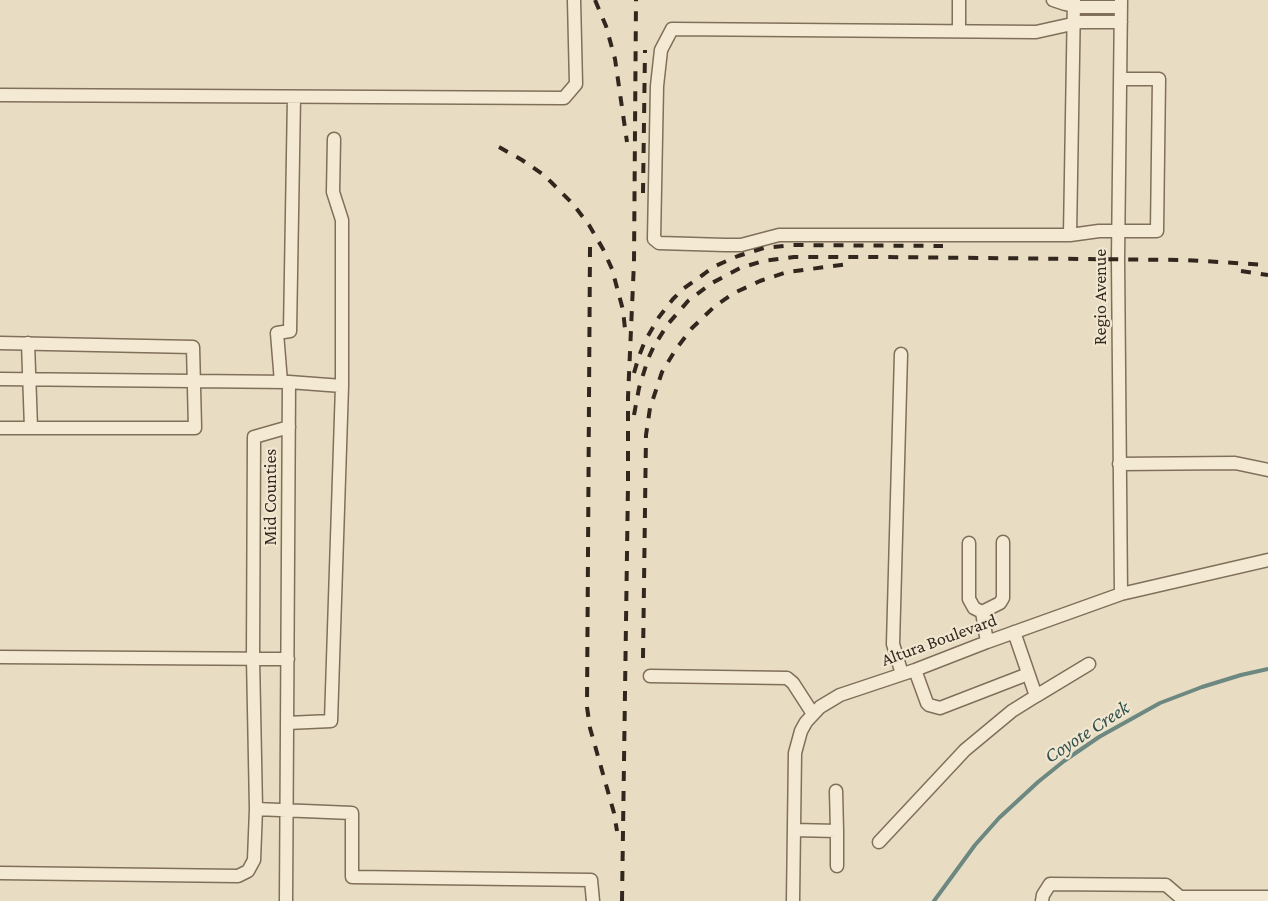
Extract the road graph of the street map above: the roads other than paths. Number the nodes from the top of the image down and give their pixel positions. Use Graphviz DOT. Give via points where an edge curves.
graph roads {
  1 [pos="574,0"];
  2 [pos="958,0"];
  3 [pos="1053,0"];
  4 [pos="1074,3"];
  5 [pos="1121,3"];
  6 [pos="1121,22"];
  7 [pos="1073,23"];
  8 [pos="959,32"];
  9 [pos="1121,79"];
  10 [pos="0,95"];
  11 [pos="294,97"];
  12 [pos="334,139"];
  13 [pos="1118,231"];
  14 [pos="1070,235"];
  15 [pos="0,343"];
  16 [pos="28,344"];
  17 [pos="901,354"];
  18 [pos="0,379"];
  19 [pos="28,379"];
  20 [pos="195,381"];
  21 [pos="285,382"];
  22 [pos="342,386"];
  23 [pos="289,427"];
  24 [pos="0,428"];
  25 [pos="31,428"];
  26 [pos="1119,464"];
  27 [pos="1268,470"];
  28 [pos="1003,542"];
  29 [pos="969,543"];
  30 [pos="1268,560"];
  31 [pos="1121,594"];
  32 [pos="982,612"];
  33 [pos="1014,632"];
  34 [pos="987,642"];
  35 [pos="0,657"];
  36 [pos="253,658"];
  37 [pos="288,659"];
  38 [pos="1089,663"];
  39 [pos="908,672"];
  40 [pos="1028,674"];
  41 [pos="650,676"];
  42 [pos="1036,696"];
  43 [pos="813,714"];
  44 [pos="287,723"];
  45 [pos="836,791"];
  46 [pos="256,809"];
  47 [pos="287,810"];
  48 [pos="794,830"];
  49 [pos="837,831"];
  50 [pos="879,842"];
  51 [pos="837,866"];
  52 [pos="0,873"];
  53 [pos="1268,897"];
  54 [pos="1180,899"];
  55 [pos="286,901"];
  56 [pos="593,901"];
  57 [pos="793,901"];
  58 [pos="1042,901"];
  1 -- 11 [label="street" via="576,84 564,98"];
  2 -- 8 [label="street"];
  3 -- 4 [label="street"];
  4 -- 5 [label="street" via="1089,7"];
  4 -- 7 [label="street"];
  5 -- 6 [label="street, Regio Avenue"];
  6 -- 7 [label="street"];
  6 -- 9 [label="street, Regio Avenue"];
  7 -- 8 [label="street" via="1036,32"];
  7 -- 14 [label="street"];
  8 -- 14 [label="street" via="672,29 661,50 657,86 654,239 659,243 741,245 779,235"];
  9 -- 13 [label="street, Regio Avenue"];
  9 -- 13 [label="street" via="1159,79 1157,231"];
  10 -- 11 [label="street"];
  11 -- 21 [label="street, Mid Counties" via="290,331 277,333"];
  12 -- 22 [label="street" via="333,192 342,220"];
  13 -- 14 [label="street"];
  13 -- 26 [label="street, Regio Avenue"];
  15 -- 16 [label="street"];
  16 -- 19 [label="street"];
  16 -- 20 [label="street" via="194,347"];
  17 -- 39 [label="street" via="893,644"];
  18 -- 19 [label="street"];
  19 -- 20 [label="street"];
  19 -- 25 [label="street"];
  20 -- 21 [label="street"];
  20 -- 25 [label="street" via="195,428"];
  21 -- 22 [label="street"];
  21 -- 23 [label="street, Mid Counties"];
  22 -- 44 [label="street" via="331,721"];
  23 -- 36 [label="street" via="254,437"];
  23 -- 37 [label="street, Mid Counties"];
  24 -- 25 [label="street"];
  26 -- 27 [label="street" via="1235,463"];
  26 -- 31 [label="street, Regio Avenue"];
  28 -- 32 [label="street" via="1003,598"];
  29 -- 32 [label="street" via="969,599"];
  30 -- 31 [label="street, Altura Boulevard"];
  31 -- 33 [label="street, Altura Boulevard"];
  32 -- 34 [label="street"];
  33 -- 34 [label="street, Altura Boulevard"];
  33 -- 40 [label="street"];
  34 -- 39 [label="street, Altura Boulevard"];
  35 -- 36 [label="street"];
  36 -- 37 [label="street"];
  36 -- 46 [label="street"];
  37 -- 44 [label="street, Mid Counties"];
  38 -- 42 [label="street"];
  39 -- 40 [label="street" via="927,703 940,708"];
  39 -- 43 [label="street, Altura Boulevard" via="840,695"];
  40 -- 42 [label="street"];
  41 -- 43 [label="street" via="787,678"];
  42 -- 50 [label="street" via="965,750"];
  43 -- 48 [label="street, Altura Boulevard" via="801,731 795,753"];
  44 -- 47 [label="street, Mid Counties"];
  45 -- 49 [label="street"];
  46 -- 47 [label="street"];
  46 -- 52 [label="street" via="254,860 248,871 238,876"];
  47 -- 55 [label="street, Mid Counties"];
  47 -- 56 [label="street" via="352,813 351,877 591,880"];
  48 -- 49 [label="street"];
  48 -- 57 [label="street, Altura Boulevard"];
  49 -- 51 [label="street"];
  53 -- 54 [label="street"];
  54 -- 58 [label="street" via="1166,885 1050,884"];
}
